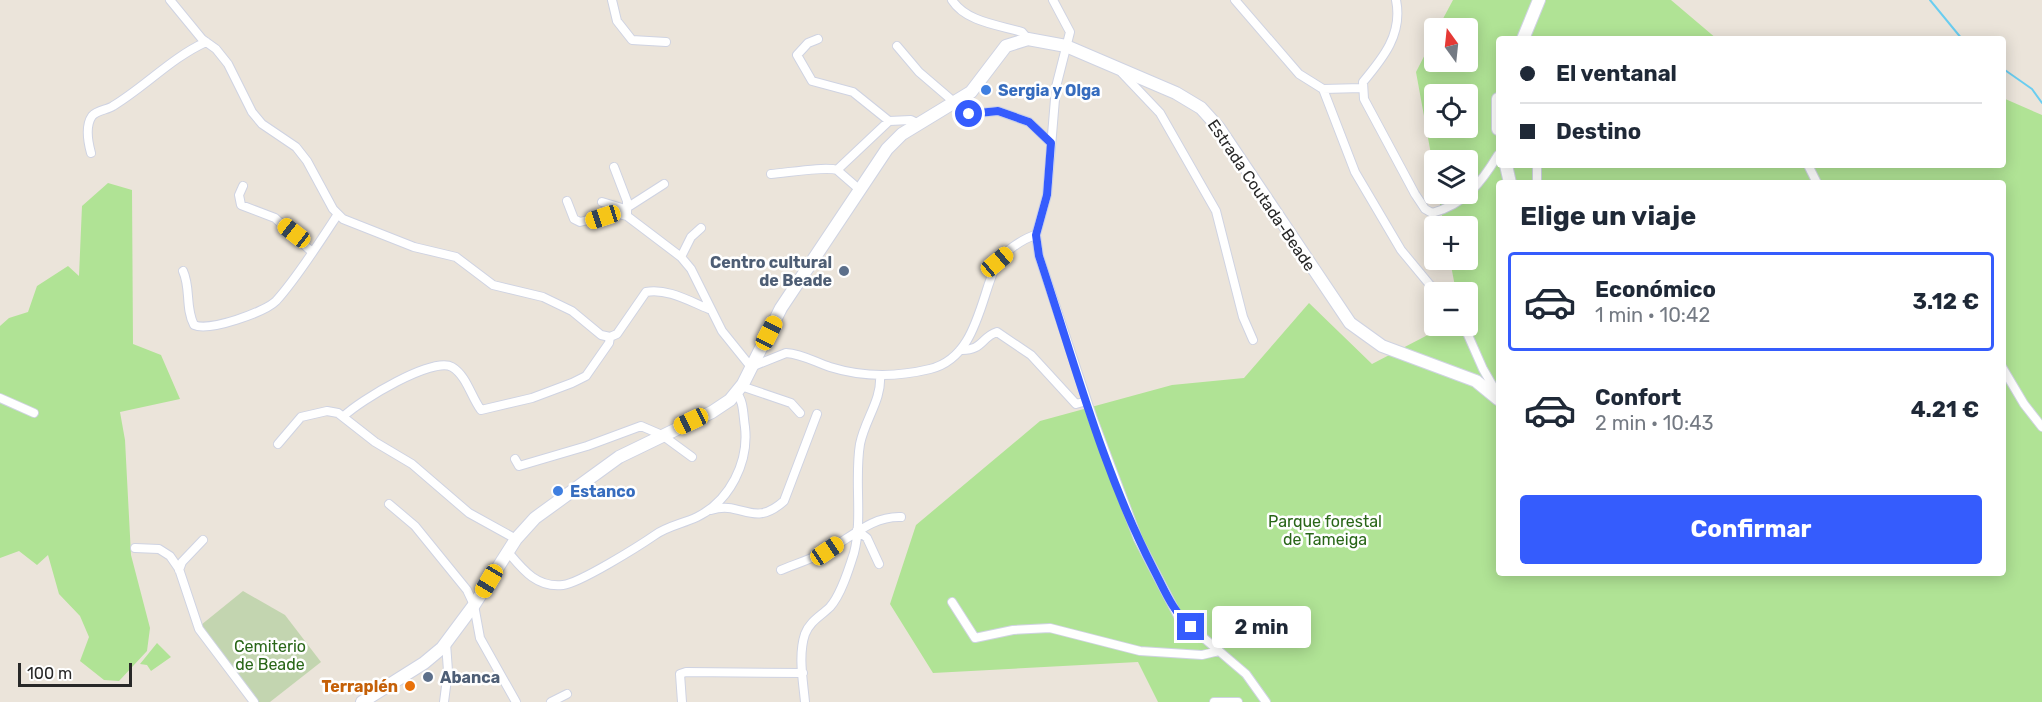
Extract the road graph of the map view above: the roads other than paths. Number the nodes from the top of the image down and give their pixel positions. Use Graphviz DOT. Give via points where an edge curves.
graph roads {
  1 [pos="170,0"];
  2 [pos="612,0"];
  3 [pos="952,0"];
  4 [pos="1053,0"];
  5 [pos="1235,0"];
  6 [pos="1396,0"];
  7 [pos="1539,0"];
  8 [pos="1524,36"];
  9 [pos="818,39"];
  10 [pos="1028,39"];
  11 [pos="206,42"];
  12 [pos="666,42"];
  13 [pos="897,46"];
  14 [pos="1066,46"];
  15 [pos="1116,68"];
  16 [pos="1362,88"];
  17 [pos="1323,89"];
  18 [pos="956,103"];
  19 [pos="889,121"];
  20 [pos="919,124"];
  21 [pos="1051,143"];
  22 [pos="91,153"];
  23 [pos="1496,158"];
  24 [pos="614,167"];
  25 [pos="837,171"];
  26 [pos="771,174"];
  27 [pos="664,184"];
  28 [pos="243,186"];
  29 [pos="860,190"];
  30 [pos="567,201"];
  31 [pos="602,202"];
  32 [pos="626,213"];
  33 [pos="338,214"];
  34 [pos="701,228"];
  35 [pos="1036,235"];
  36 [pos="312,252"];
  37 [pos="681,257"];
  38 [pos="183,271"];
  39 [pos="1428,282"];
  40 [pos="709,309"];
  41 [pos="1469,336"];
  42 [pos="610,337"];
  43 [pos="1253,340"];
  44 [pos="960,350"];
  45 [pos="751,367"];
  46 [pos="2006,374"];
  47 [pos="880,375"];
  48 [pos="738,389"];
  49 [pos="1496,393"];
  50 [pos="1496,396"];
  51 [pos="0,398"];
  52 [pos="1087,401"];
  53 [pos="34,413"];
  54 [pos="800,413"];
  55 [pos="817,414"];
  56 [pos="344,416"];
  57 [pos="2042,427"];
  58 [pos="662,435"];
  59 [pos="278,444"];
  60 [pos="692,457"];
  61 [pos="515,459"];
  62 [pos="388,504"];
  63 [pos="708,511"];
  64 [pos="902,516"];
  65 [pos="857,530"];
  66 [pos="516,539"];
  67 [pos="203,540"];
  68 [pos="135,548"];
  69 [pos="508,552"];
  70 [pos="879,564"];
  71 [pos="179,570"];
  72 [pos="782,570"];
  73 [pos="952,602"];
  74 [pos="474,605"];
  75 [pos="446,643"];
  76 [pos="1219,651"];
  77 [pos="803,673"];
  78 [pos="567,694"];
  79 [pos="254,702"];
  80 [pos="362,702"];
  81 [pos="444,702"];
  82 [pos="516,702"];
  83 [pos="550,702"];
  84 [pos="682,702"];
  85 [pos="804,702"];
  86 [pos="1214,702"];
  87 [pos="1238,702"];
  88 [pos="1266,702"];
  1 -- 11 [label="street"];
  2 -- 12 [label="street" via="617,21 632,40"];
  3 -- 10 [label="street" via="970,16 1022,32"];
  4 -- 14 [label="street" via="1068,24"];
  5 -- 17 [label="street" via="1299,74"];
  6 -- 16 [label="street" via="1398,18 1392,43"];
  7 -- 8 [label="street"];
  9 -- 19 [label="street" via="797,55 812,81 853,92"];
  10 -- 14 [label="street, Estrada Coutada-Beade"];
  10 -- 18 [label="street" via="1006,46 978,85"];
  11 -- 22 [label="street" via="90,118 87,136"];
  11 -- 33 [label="street" via="228,64 262,124 296,147 307,161"];
  13 -- 18 [label="street" via="919,72"];
  14 -- 15 [label="street, Estrada Coutada-Beade"];
  14 -- 21 [label="street" via="1056,87"];
  15 -- 43 [label="street" via="1160,113 1216,211 1243,317"];
  15 -- 50 [label="street, Estrada Coutada-Beade" via="1186,98 1207,113 1339,308 1359,331 1393,351 1467,376"];
  16 -- 17 [label="street"];
  16 -- 23 [label="street" via="1364,99 1415,194 1432,213 1448,208 1480,185"];
  17 -- 39 [label="street" via="1355,172 1401,250"];
  18 -- 20 [label="street"];
  18 -- 21 [label="street" via="969,114 998,111 1029,122"];
  19 -- 20 [label="street" via="911,120"];
  19 -- 25 [label="street"];
  20 -- 29 [label="street" via="891,144"];
  21 -- 35 [label="street" via="1047,195"];
  24 -- 32 [label="street" via="627,201"];
  25 -- 26 [label="street" via="825,167 804,173"];
  25 -- 29 [label="street"];
  27 -- 32 [label="street"];
  28 -- 36 [label="street" via="239,195 241,205 275,218"];
  29 -- 45 [label="street" via="782,309"];
  30 -- 32 [label="street" via="574,219 580,222"];
  31 -- 32 [label="street"];
  32 -- 37 [label="street"];
  33 -- 36 [label="street"];
  33 -- 42 [label="street" via="414,247 456,257 493,285 543,297"];
  34 -- 37 [label="street" via="691,237"];
  35 -- 44 [label="street" via="997,262 984,303"];
  35 -- 52 [label="street" via="1039,256"];
  36 -- 38 [label="street" via="275,303 207,328 194,325 191,319"];
  37 -- 40 [label="street" via="691,269"];
  40 -- 42 [label="street" via="672,294 646,292 622,328"];
  40 -- 45 [label="street" via="733,348"];
  41 -- 49 [label="street"];
  42 -- 56 [label="street" via="586,376 532,398 481,410 456,369 438,365 397,382"];
  44 -- 47 [label="street" via="931,369"];
  44 -- 52 [label="street" via="978,348 997,332 1031,355 1076,404"];
  45 -- 47 [label="street" via="790,353 840,370"];
  45 -- 48 [label="street"];
  46 -- 57 [label="street"];
  47 -- 65 [label="street" via="881,391 860,444"];
  48 -- 54 [label="street" via="791,404"];
  48 -- 58 [label="street" via="712,411"];
  48 -- 63 [label="street" via="745,451 730,489"];
  51 -- 53 [label="street"];
  52 -- 76 [label="street" via="1138,540 1178,616"];
  55 -- 63 [label="street" via="784,501 756,515 731,507"];
  56 -- 59 [label="street" via="327,411 301,417"];
  56 -- 66 [label="street" via="375,442 412,464 469,513"];
  58 -- 60 [label="street"];
  58 -- 61 [label="street" via="642,426 519,466"];
  58 -- 66 [label="street" via="619,456 535,518"];
  62 -- 74 [label="street" via="415,526 467,590"];
  63 -- 69 [label="street" via="667,527 634,549 563,585 527,576"];
  64 -- 65 [label="street" via="886,516"];
  65 -- 70 [label="street" via="867,538"];
  65 -- 72 [label="street" via="827,551"];
  65 -- 77 [label="street" via="853,555 834,600 805,634"];
  66 -- 69 [label="street"];
  67 -- 71 [label="street"];
  68 -- 71 [label="street" via="159,549 170,556"];
  69 -- 74 [label="street"];
  71 -- 79 [label="street" via="200,629"];
  73 -- 76 [label="street" via="975,638 1050,628 1142,651 1202,656"];
  74 -- 75 [label="street"];
  74 -- 82 [label="street" via="480,638"];
  75 -- 80 [label="street" via="432,657"];
  75 -- 81 [label="street"];
  76 -- 88 [label="street" via="1246,674"];
  77 -- 84 [label="street" via="686,672 680,674"];
  77 -- 85 [label="street"];
  78 -- 83 [label="street"];
  86 -- 87 [label="street"];
}
